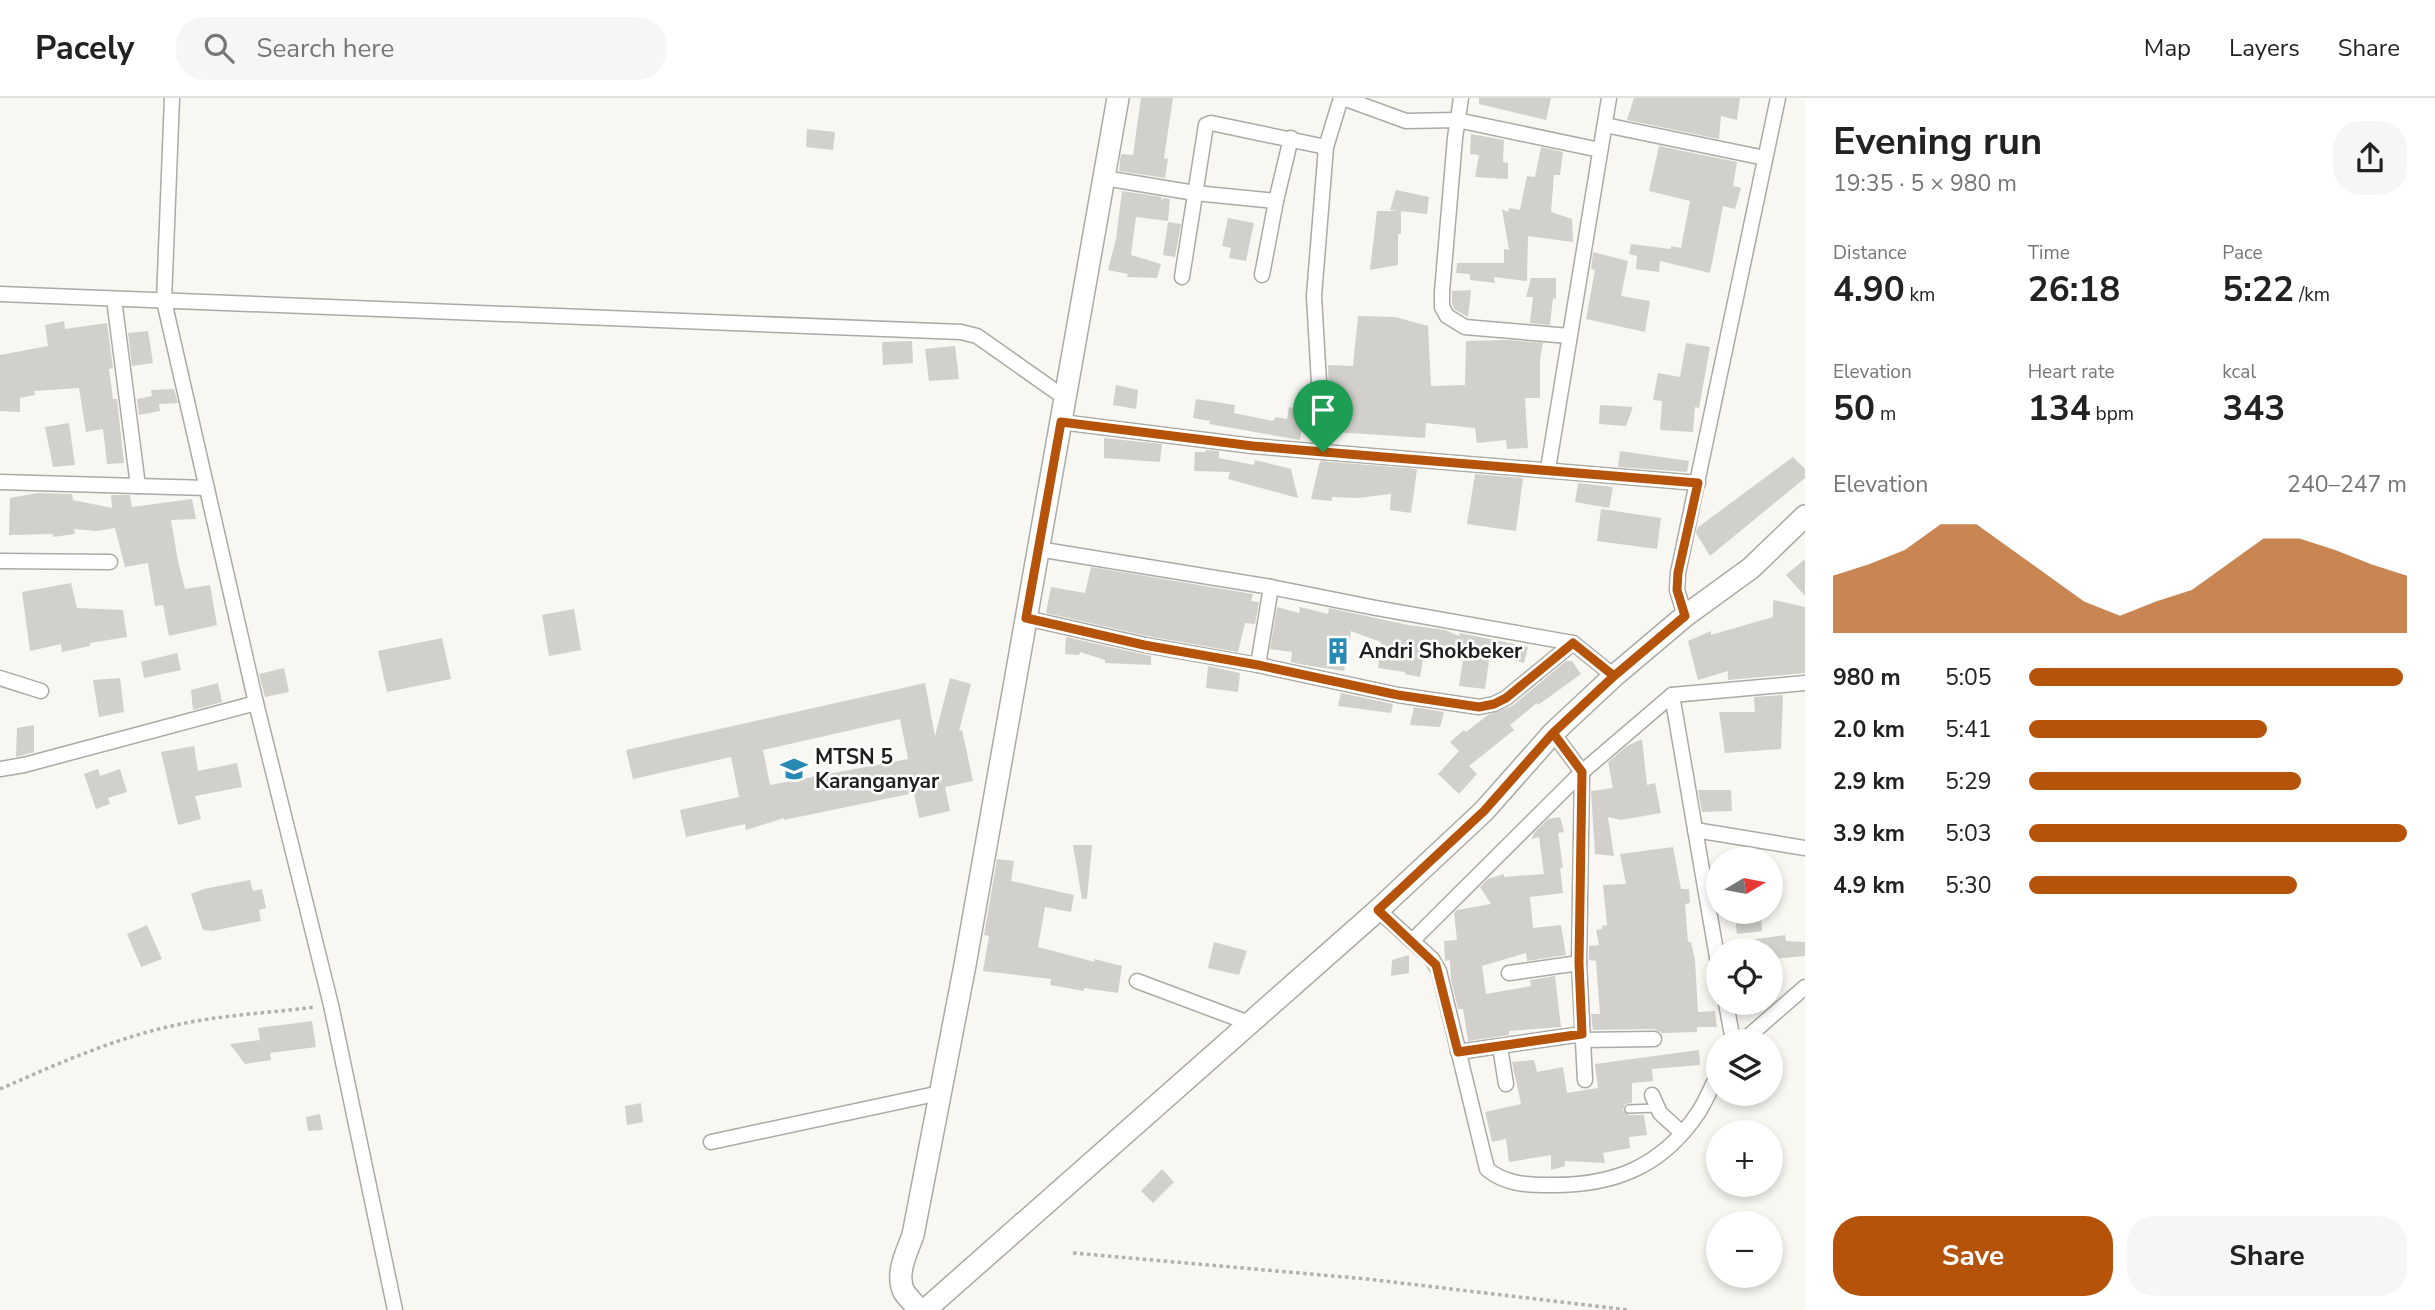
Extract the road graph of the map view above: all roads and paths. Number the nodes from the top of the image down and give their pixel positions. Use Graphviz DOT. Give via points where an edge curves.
graph roads {
  1 [pos="172,98"];
  2 [pos="1118,98"];
  3 [pos="1342,98"];
  4 [pos="1461,98"];
  5 [pos="1609,98"];
  6 [pos="1778,98"];
  7 [pos="1457,120"];
  8 [pos="1605,125"];
  9 [pos="1292,138"];
  10 [pos="1326,147"];
  11 [pos="1601,150"];
  12 [pos="1765,158"];
  13 [pos="1104,178"];
  14 [pos="1195,193"];
  15 [pos="1276,201"];
  16 [pos="1262,275"];
  17 [pos="1182,277"];
  18 [pos="0,294"];
  19 [pos="114,299"];
  20 [pos="164,301"];
  21 [pos="1569,336"];
  22 [pos="1065,398"];
  23 [pos="1061,422"];
  24 [pos="1323,452"];
  25 [pos="1548,469"];
  26 [pos="0,482"];
  27 [pos="1698,483"];
  28 [pos="138,486"];
  29 [pos="207,488"];
  30 [pos="1805,516"];
  31 [pos="1038,549"];
  32 [pos="0,561"];
  33 [pos="110,562"];
  34 [pos="1271,587"];
  35 [pos="1685,616"];
  36 [pos="1026,618"];
  37 [pos="1573,643"];
  38 [pos="1258,665"];
  39 [pos="1614,676"];
  40 [pos="0,678"];
  41 [pos="1805,683"];
  42 [pos="41,691"];
  43 [pos="1672,695"];
  44 [pos="256,703"];
  45 [pos="1558,742"];
  46 [pos="1579,768"];
  47 [pos="0,769"];
  48 [pos="1695,830"];
  49 [pos="1805,848"];
  50 [pos="1381,912"];
  51 [pos="1714,938"];
  52 [pos="1412,941"];
  53 [pos="1579,963"];
  54 [pos="1509,973"];
  55 [pos="1137,981"];
  56 [pos="1805,987"];
  57 [pos="331,1005"];
  58 [pos="1249,1023"];
  59 [pos="1757,1029"];
  60 [pos="1582,1037"];
  61 [pos="1654,1039"];
  62 [pos="1500,1047"];
  63 [pos="1458,1052"];
  64 [pos="1585,1080"];
  65 [pos="1506,1084"];
  66 [pos="0,1089"];
  67 [pos="940,1093"];
  68 [pos="1706,1099"];
  69 [pos="1655,1102"];
  70 [pos="1629,1109"];
  71 [pos="1682,1133"];
  72 [pos="711,1142"];
  73 [pos="1073,1253"];
  74 [pos="395,1310"];
  75 [pos="919,1310"];
  76 [pos="925,1310"];
  77 [pos="1629,1310"];
  1 -- 20 [label="street"];
  2 -- 13 [label="main road"];
  3 -- 7 [label="street" via="1406,121"];
  3 -- 10 [label="street"];
  4 -- 7 [label="street"];
  5 -- 8 [label="street"];
  6 -- 12 [label="street"];
  7 -- 11 [label="street"];
  7 -- 21 [label="street" via="1442,292 1447,316 1465,327"];
  8 -- 11 [label="street"];
  8 -- 12 [label="street"];
  9 -- 10 [label="street"];
  9 -- 14 [label="street" via="1207,124"];
  9 -- 15 [label="street"];
  10 -- 24 [label="street" via="1314,296"];
  11 -- 21 [label="street"];
  12 -- 27 [label="street"];
  13 -- 14 [label="street"];
  13 -- 22 [label="main road"];
  14 -- 15 [label="street"];
  14 -- 17 [label="street"];
  15 -- 16 [label="street"];
  18 -- 19 [label="street"];
  19 -- 20 [label="street"];
  19 -- 28 [label="street"];
  20 -- 22 [label="street" via="961,332 977,336"];
  20 -- 29 [label="street"];
  21 -- 25 [label="street"];
  22 -- 23 [label="main road"];
  23 -- 24 [label="street"];
  23 -- 31 [label="main road"];
  24 -- 25 [label="street"];
  25 -- 27 [label="street"];
  26 -- 28 [label="street"];
  27 -- 35 [label="street" via="1678,573 1677,590"];
  28 -- 29 [label="street"];
  29 -- 44 [label="street"];
  30 -- 35 [label="main road" via="1751,568"];
  31 -- 34 [label="street"];
  31 -- 36 [label="main road"];
  32 -- 33 [label="street"];
  34 -- 37 [label="street"];
  34 -- 38 [label="street"];
  35 -- 39 [label="main road"];
  36 -- 38 [label="street"];
  36 -- 67 [label="main road"];
  37 -- 38 [label="street" via="1506,698 1479,707"];
  37 -- 39 [label="street"];
  39 -- 45 [label="main road"];
  40 -- 42 [label="street"];
  41 -- 43 [label="street"];
  43 -- 46 [label="street"];
  43 -- 48 [label="street"];
  44 -- 47 [label="street"];
  44 -- 57 [label="street"];
  45 -- 46 [label="street"];
  45 -- 50 [label="main road"];
  46 -- 52 [label="street"];
  46 -- 53 [label="street"];
  48 -- 49 [label="street"];
  48 -- 51 [label="street"];
  50 -- 52 [label="street"];
  50 -- 58 [label="main road"];
  52 -- 63 [label="street" via="1438,971"];
  53 -- 54 [label="street"];
  53 -- 60 [label="street"];
  55 -- 58 [label="street"];
  56 -- 59 [label="street"];
  57 -- 66 [label="path" via="176,1025"];
  57 -- 74 [label="street"];
  58 -- 76 [label="main road"];
  60 -- 61 [label="street"];
  60 -- 62 [label="street"];
  60 -- 64 [label="street"];
  62 -- 63 [label="street"];
  62 -- 65 [label="street"];
  63 -- 71 [label="street" via="1487,1169 1508,1182 1599,1182 1646,1165"];
  67 -- 72 [label="street"];
  67 -- 75 [label="main road" via="913,1235 902,1266 904,1292"];
  68 -- 71 [label="street"];
  69 -- 70 [label="lane"];
  69 -- 71 [label="street"];
  73 -- 77 [label="path" via="1367,1279"];
}
